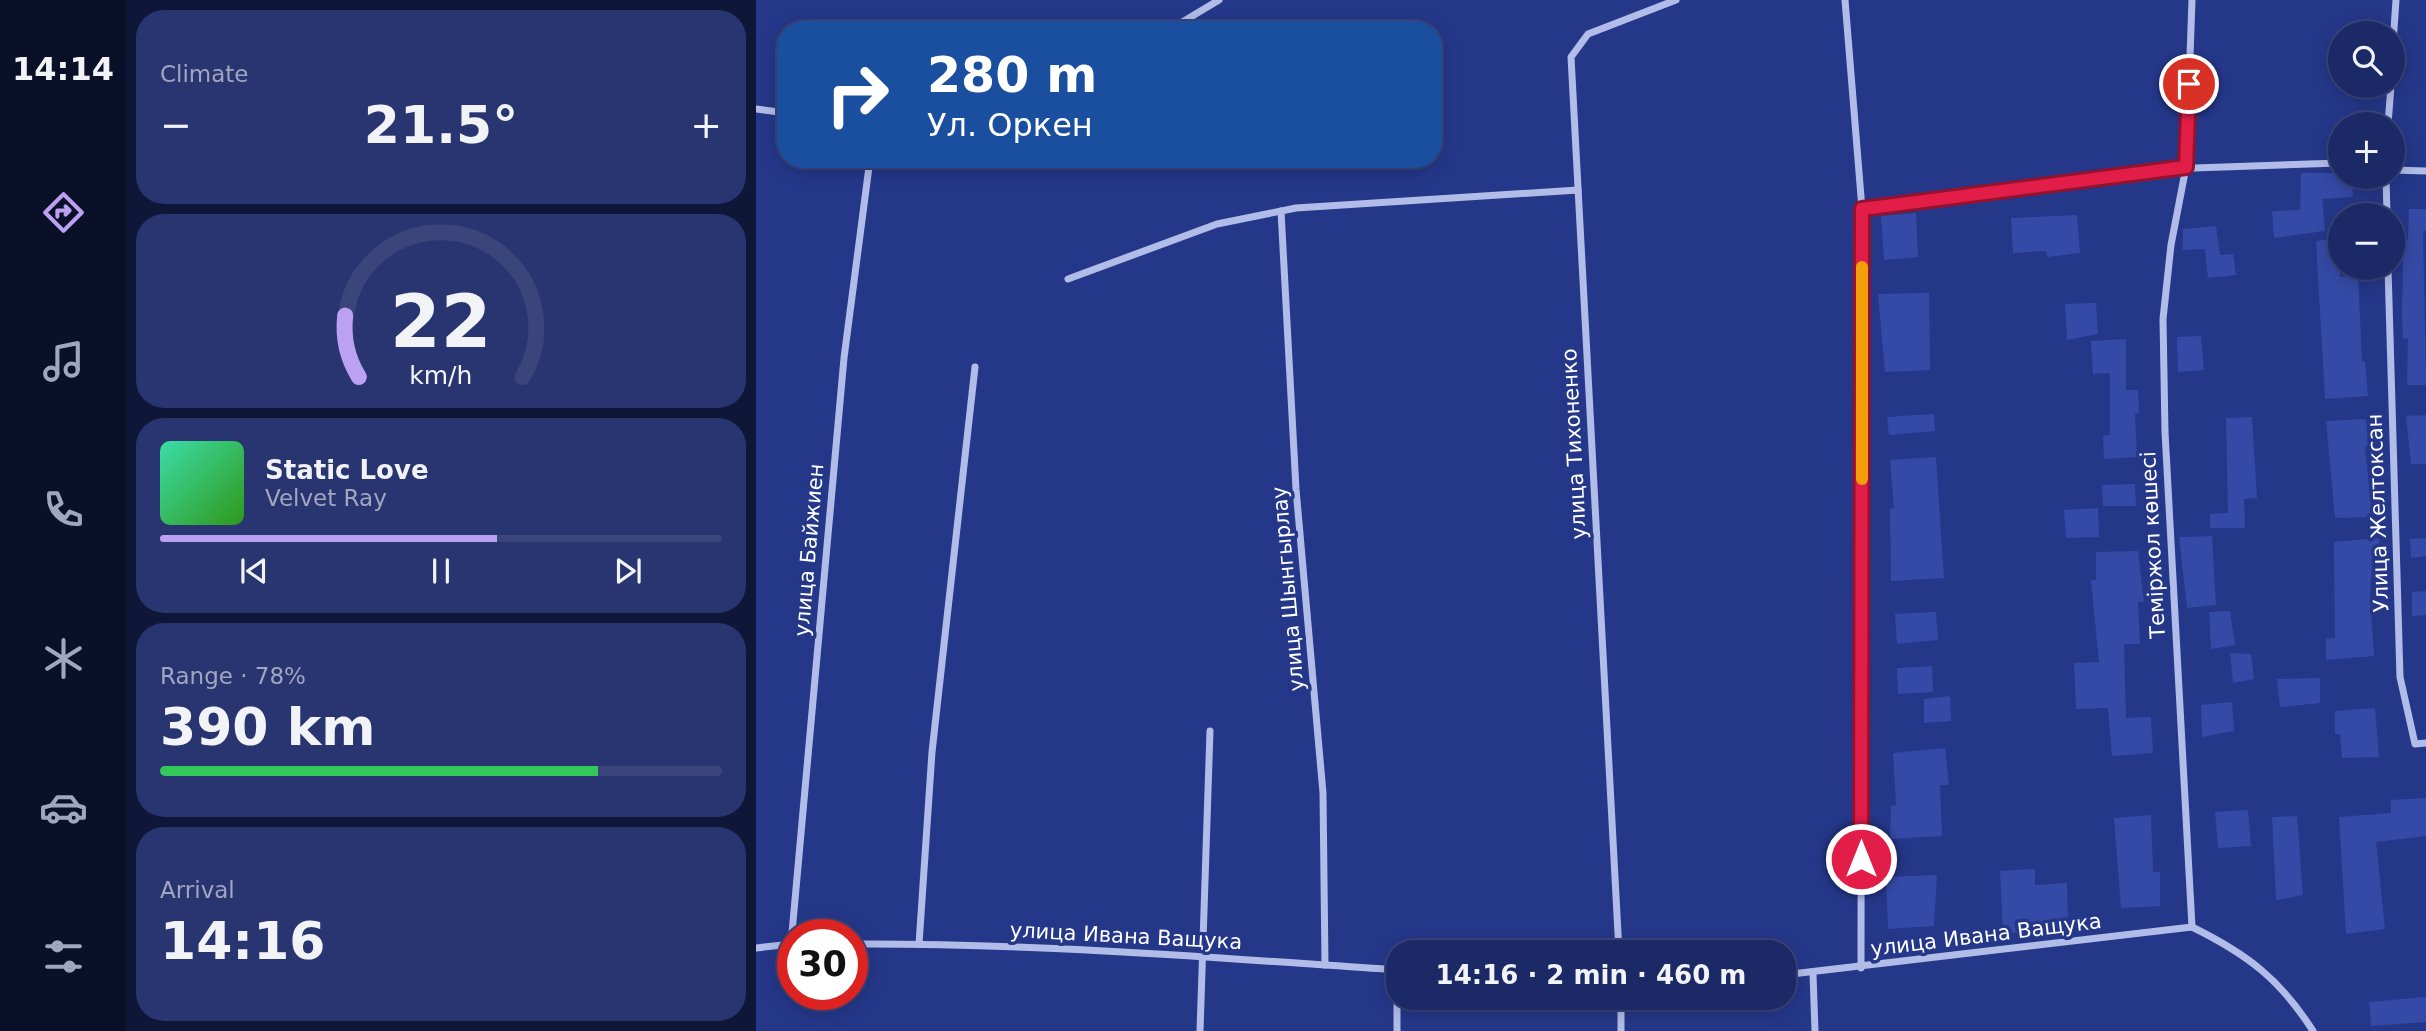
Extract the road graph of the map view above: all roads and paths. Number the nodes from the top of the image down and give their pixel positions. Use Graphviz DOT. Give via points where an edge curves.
graph roads {
  1 [pos="1219,0"];
  2 [pos="1676,0"];
  3 [pos="1845,0"];
  4 [pos="2192,0"];
  5 [pos="2396,0"];
  6 [pos="1183,21"];
  7 [pos="2395,21"];
  8 [pos="756,109"];
  9 [pos="777,112"];
  10 [pos="2328,163"];
  11 [pos="2186,167"];
  12 [pos="869,168"];
  13 [pos="2405,170"];
  14 [pos="2426,171"];
  15 [pos="1578,190"];
  16 [pos="1862,209"];
  17 [pos="1281,211"];
  18 [pos="1068,279"];
  19 [pos="2388,280"];
  20 [pos="975,367"];
  21 [pos="1210,731"];
  22 [pos="2426,743"];
  23 [pos="794,919"];
  24 [pos="2192,927"];
  25 [pos="1618,940"];
  26 [pos="868,944"];
  27 [pos="919,944"];
  28 [pos="777,946"];
  29 [pos="756,948"];
  30 [pos="1201,956"];
  31 [pos="1325,965"];
  32 [pos="1861,968"];
  33 [pos="1386,969"];
  34 [pos="1813,974"];
  35 [pos="1796,975"];
  36 [pos="1397,1010"];
  37 [pos="1621,1010"];
  38 [pos="1200,1031"];
  39 [pos="1397,1031"];
  40 [pos="1620,1031"];
  41 [pos="1815,1031"];
  42 [pos="2313,1031"];
  1 -- 6 [label="street"];
  2 -- 15 [label="street, улица Тихоненко" via="1588,34 1571,57"];
  3 -- 16 [label="street"];
  4 -- 11 [label="street, Теміржол көшесі"];
  5 -- 7 [label="street"];
  8 -- 9 [label="street"];
  10 -- 11 [label="street"];
  11 -- 16 [label="street"];
  11 -- 24 [label="street, Теміржол көшесі" via="2163,318"];
  12 -- 23 [label="street, улица Байжиен" via="844,358"];
  13 -- 14 [label="street"];
  15 -- 17 [label="street"];
  15 -- 25 [label="street, улица Тихоненко"];
  16 -- 32 [label="street"];
  17 -- 18 [label="street" via="1217,224"];
  17 -- 31 [label="street, улица Шынгырлау" via="1296,489 1323,793"];
  19 -- 22 [label="street, Улица Желтоксан" via="2400,677 2415,744"];
  20 -- 27 [label="street" via="932,752"];
  21 -- 30 [label="street"];
  24 -- 32 [label="street, улица Ивана Ващука"];
  24 -- 42 [label="street" via="2234,947 2291,996"];
  26 -- 27 [label="street, улица Ивана Ващука"];
  27 -- 30 [label="street, улица Ивана Ващука"];
  28 -- 29 [label="street"];
  30 -- 31 [label="street, улица Ивана Ващука"];
  30 -- 38 [label="street"];
  31 -- 33 [label="street, улица Ивана Ващука"];
  32 -- 34 [label="street, улица Ивана Ващука"];
  34 -- 35 [label="street, улица Ивана Ващука"];
  34 -- 41 [label="street"];
  36 -- 39 [label="street"];
  37 -- 40 [label="street"];
}
